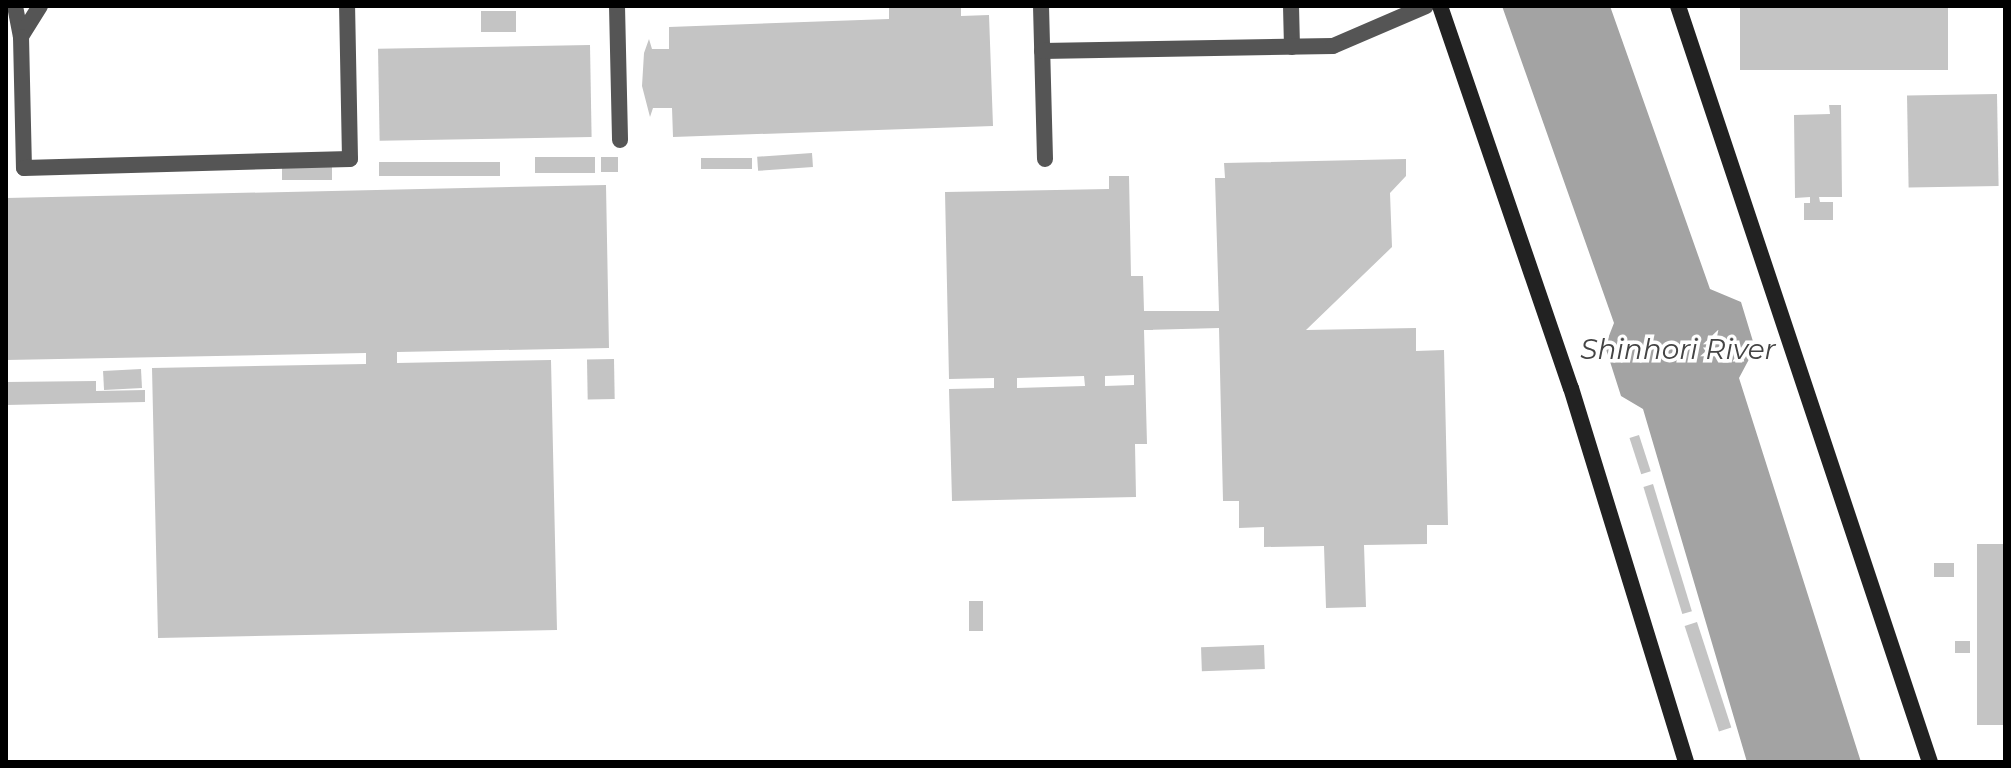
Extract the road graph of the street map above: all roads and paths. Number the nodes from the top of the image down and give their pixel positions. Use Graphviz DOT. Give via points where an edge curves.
graph roads {
  1 [pos="15,6"];
  2 [pos="40,6"];
  3 [pos="347,6"];
  4 [pos="617,6"];
  5 [pos="1041,6"];
  6 [pos="1291,6"];
  7 [pos="1426,6"];
  8 [pos="1440,6"];
  9 [pos="1678,6"];
  10 [pos="21,37"];
  11 [pos="1292,47"];
  12 [pos="1042,51"];
  13 [pos="620,140"];
  14 [pos="1045,159"];
  15 [pos="1686,762"];
  16 [pos="1930,762"];
  1 -- 10 [label="lane"];
  2 -- 10 [label="lane"];
  3 -- 10 [label="lane" via="350,159 24,168"];
  4 -- 13 [label="lane"];
  5 -- 12 [label="lane"];
  6 -- 11 [label="lane"];
  7 -- 11 [label="lane" via="1333,46"];
  8 -- 15 [label="street" via="1571,388"];
  9 -- 16 [label="street"];
  11 -- 12 [label="lane"];
  12 -- 14 [label="lane"];
}
